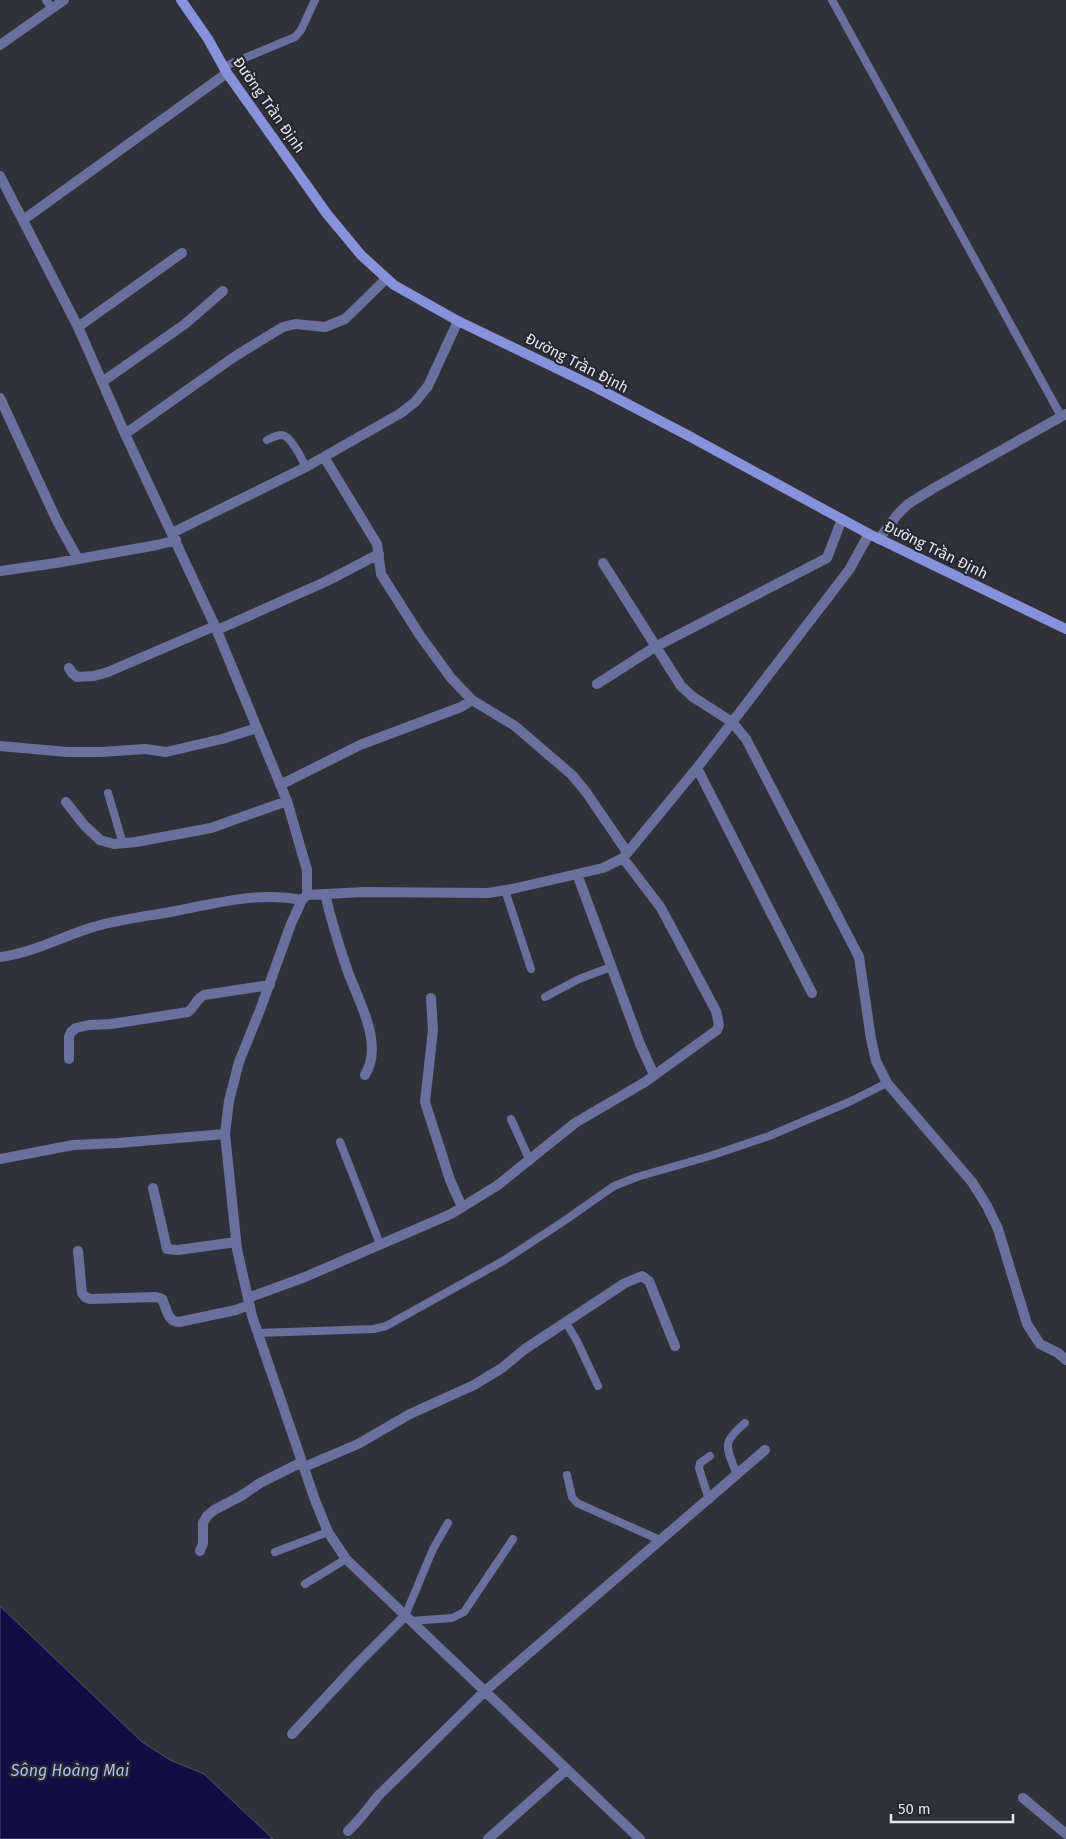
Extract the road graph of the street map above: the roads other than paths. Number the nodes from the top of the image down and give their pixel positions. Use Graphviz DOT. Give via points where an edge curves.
graph roads {
  1 [pos="64,0"];
  2 [pos="181,0"];
  3 [pos="315,0"];
  4 [pos="832,0"];
  5 [pos="49,4"];
  6 [pos="0,45"];
  7 [pos="225,70"];
  8 [pos="0,176"];
  9 [pos="23,220"];
  10 [pos="182,253"];
  11 [pos="386,279"];
  12 [pos="223,291"];
  13 [pos="458,321"];
  14 [pos="78,328"];
  15 [pos="102,382"];
  16 [pos="0,398"];
  17 [pos="1064,415"];
  18 [pos="125,434"];
  19 [pos="267,440"];
  20 [pos="324,457"];
  21 [pos="306,467"];
  22 [pos="842,520"];
  23 [pos="869,534"];
  24 [pos="174,537"];
  25 [pos="880,539"];
  26 [pos="379,554"];
  27 [pos="78,559"];
  28 [pos="603,563"];
  29 [pos="0,570"];
  30 [pos="216,628"];
  31 [pos="1066,629"];
  32 [pos="655,647"];
  33 [pos="69,668"];
  34 [pos="597,684"];
  35 [pos="472,700"];
  36 [pos="732,722"];
  37 [pos="257,728"];
  38 [pos="0,746"];
  39 [pos="697,768"];
  40 [pos="280,785"];
  41 [pos="108,792"];
  42 [pos="287,801"];
  43 [pos="66,802"];
  44 [pos="123,844"];
  45 [pos="625,855"];
  46 [pos="577,874"];
  47 [pos="505,890"];
  48 [pos="325,894"];
  49 [pos="304,897"];
  50 [pos="0,957"];
  51 [pos="611,967"];
  52 [pos="531,969"];
  53 [pos="270,984"];
  54 [pos="812,994"];
  55 [pos="545,997"];
  56 [pos="431,998"];
  57 [pos="69,1059"];
  58 [pos="654,1074"];
  59 [pos="365,1075"];
  60 [pos="887,1083"];
  61 [pos="511,1119"];
  62 [pos="226,1134"];
  63 [pos="340,1142"];
  64 [pos="0,1159"];
  65 [pos="530,1160"];
  66 [pos="153,1188"];
  67 [pos="462,1208"];
  68 [pos="236,1242"];
  69 [pos="380,1244"];
  70 [pos="78,1251"];
  71 [pos="248,1301"];
  72 [pos="566,1323"];
  73 [pos="258,1333"];
  74 [pos="675,1346"];
  75 [pos="1066,1360"];
  76 [pos="598,1386"];
  77 [pos="745,1423"];
  78 [pos="765,1450"];
  79 [pos="710,1456"];
  80 [pos="303,1465"];
  81 [pos="737,1474"];
  82 [pos="567,1475"];
  83 [pos="709,1500"];
  84 [pos="448,1523"];
  85 [pos="328,1532"];
  86 [pos="514,1539"];
  87 [pos="660,1540"];
  88 [pos="200,1551"];
  89 [pos="276,1552"];
  90 [pos="346,1560"];
  91 [pos="304,1584"];
  92 [pos="408,1618"];
  93 [pos="485,1691"];
  94 [pos="292,1734"];
  95 [pos="567,1769"];
  96 [pos="1024,1798"];
  97 [pos="348,1831"];
  98 [pos="1066,1834"];
  99 [pos="488,1839"];
  100 [pos="640,1839"];
  1 -- 5 [label="street"];
  2 -- 7 [label="main road, Đường Trần Định"];
  3 -- 7 [label="lane" via="295,37"];
  4 -- 17 [label="lane"];
  5 -- 6 [label="street"];
  7 -- 9 [label="street"];
  7 -- 11 [label="main road, Đường Trần Định" via="346,238"];
  8 -- 9 [label="street"];
  9 -- 14 [label="street"];
  10 -- 14 [label="street"];
  11 -- 13 [label="main road, Đường Trần Định"];
  11 -- 18 [label="street" via="345,319 325,327 295,324 273,333"];
  12 -- 15 [label="street" via="185,324"];
  13 -- 20 [label="street" via="428,386 415,402"];
  13 -- 22 [label="main road, Đường Trần Định" via="592,386"];
  14 -- 15 [label="street"];
  15 -- 18 [label="street"];
  16 -- 27 [label="street"];
  17 -- 25 [label="street" via="908,504 890,522"];
  18 -- 24 [label="street"];
  19 -- 21 [label="lane" via="284,435 289,438"];
  20 -- 21 [label="street"];
  20 -- 26 [label="street" via="377,544"];
  21 -- 24 [label="street"];
  22 -- 23 [label="main road, Đường Trần Định"];
  22 -- 32 [label="street" via="828,558"];
  23 -- 25 [label="main road, Đường Trần Định"];
  23 -- 36 [label="street" via="849,570"];
  24 -- 27 [label="street" via="158,545"];
  24 -- 30 [label="street"];
  25 -- 31 [label="main road, Đường Trần Định"];
  26 -- 30 [label="street" via="325,582"];
  26 -- 35 [label="street" via="381,574 419,634 451,678"];
  27 -- 29 [label="street"];
  28 -- 32 [label="street"];
  30 -- 33 [label="street" via="101,674 77,677"];
  30 -- 37 [label="street"];
  32 -- 34 [label="street"];
  32 -- 36 [label="street" via="681,686"];
  35 -- 40 [label="street" via="360,745"];
  35 -- 45 [label="street" via="515,726 572,775"];
  36 -- 39 [label="street"];
  36 -- 60 [label="street" via="746,738 859,957 871,1039 876,1061"];
  37 -- 38 [label="street" via="166,752 145,749 67,752"];
  37 -- 40 [label="street"];
  39 -- 45 [label="street"];
  39 -- 54 [label="street"];
  40 -- 42 [label="street"];
  41 -- 44 [label="lane"];
  42 -- 44 [label="street" via="210,828"];
  42 -- 49 [label="street" via="307,870"];
  43 -- 44 [label="street" via="100,840"];
  45 -- 46 [label="street" via="603,868"];
  45 -- 58 [label="street" via="660,908 712,1003 719,1025 713,1034"];
  46 -- 47 [label="street"];
  46 -- 51 [label="street"];
  47 -- 48 [label="street" via="488,893"];
  47 -- 52 [label="lane"];
  48 -- 49 [label="street"];
  48 -- 59 [label="street" via="330,919 369,1031 372,1052"];
  49 -- 50 [label="street" via="229,899 105,924 34,950"];
  49 -- 53 [label="street"];
  51 -- 55 [label="lane"];
  51 -- 58 [label="street"];
  53 -- 57 [label="street" via="204,995 188,1012 76,1028 69,1037"];
  53 -- 62 [label="street" via="239,1062 229,1101"];
  56 -- 67 [label="street" via="433,1030 425,1102"];
  58 -- 65 [label="street" via="575,1122"];
  60 -- 73 [label="lane" via="769,1136 614,1186 503,1261 386,1326"];
  60 -- 75 [label="street" via="972,1182 998,1229 1026,1324 1040,1344"];
  61 -- 65 [label="lane"];
  62 -- 64 [label="street" via="118,1144 73,1144"];
  62 -- 68 [label="street"];
  63 -- 69 [label="lane"];
  65 -- 67 [label="street" via="498,1186"];
  66 -- 68 [label="street" via="167,1249"];
  67 -- 69 [label="street"];
  68 -- 71 [label="street"];
  69 -- 71 [label="street"];
  70 -- 71 [label="street" via="82,1293 90,1299 156,1297 162,1299 173,1322 236,1310"];
  71 -- 73 [label="street"];
  72 -- 74 [label="street" via="642,1276 649,1281"];
  72 -- 76 [label="lane"];
  72 -- 80 [label="street" via="474,1384 410,1414 358,1444"];
  73 -- 80 [label="street"];
  77 -- 81 [label="lane" via="731,1434 728,1444"];
  78 -- 81 [label="street"];
  79 -- 83 [label="lane" via="700,1463 699,1468"];
  80 -- 85 [label="street"];
  80 -- 88 [label="street" via="260,1483 214,1510 203,1523"];
  81 -- 83 [label="street"];
  82 -- 87 [label="lane" via="576,1503"];
  83 -- 87 [label="street"];
  84 -- 92 [label="lane" via="433,1549"];
  85 -- 89 [label="lane"];
  85 -- 90 [label="street"];
  86 -- 92 [label="lane" via="464,1612 452,1618"];
  87 -- 93 [label="street"];
  90 -- 91 [label="lane"];
  90 -- 92 [label="street"];
  92 -- 93 [label="street"];
  92 -- 94 [label="street" via="358,1663"];
  93 -- 95 [label="street"];
  93 -- 97 [label="street" via="391,1783"];
  95 -- 99 [label="street"];
  95 -- 100 [label="street"];
  96 -- 98 [label="street"];
}
